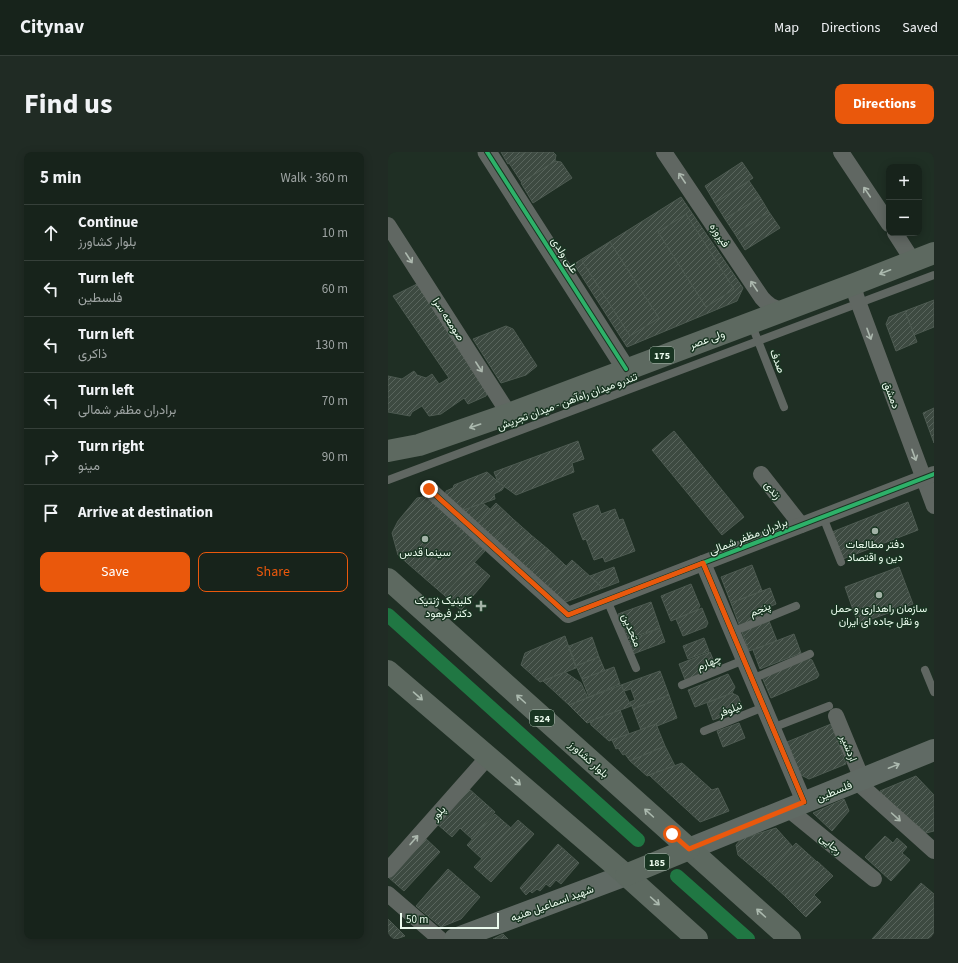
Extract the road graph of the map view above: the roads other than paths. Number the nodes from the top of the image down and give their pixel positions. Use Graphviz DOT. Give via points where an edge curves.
graph roads {
  1 [pos="487,152"];
  2 [pos="664,152"];
  3 [pos="840,152"];
  4 [pos="886,220"];
  5 [pos="388,225"];
  6 [pos="897,236"];
  7 [pos="934,253"];
  8 [pos="913,261"];
  9 [pos="934,275"];
  10 [pos="858,293"];
  11 [pos="782,310"];
  12 [pos="755,332"];
  13 [pos="626,369"];
  14 [pos="784,407"];
  15 [pos="509,414"];
  16 [pos="388,451"];
  17 [pos="761,474"];
  18 [pos="928,476"];
  19 [pos="388,480"];
  20 [pos="429,489"];
  21 [pos="934,506"];
  22 [pos="823,517"];
  23 [pos="801,525"];
  24 [pos="841,562"];
  25 [pos="703,563"];
  26 [pos="388,579"];
  27 [pos="607,600"];
  28 [pos="796,606"];
  29 [pos="732,632"];
  30 [pos="810,654"];
  31 [pos="744,660"];
  32 [pos="636,668"];
  33 [pos="926,670"];
  34 [pos="388,671"];
  35 [pos="752,679"];
  36 [pos="682,685"];
  37 [pos="934,692"];
  38 [pos="764,707"];
  39 [pos="833,711"];
  40 [pos="772,728"];
  41 [pos="704,731"];
  42 [pos="934,750"];
  43 [pos="488,756"];
  44 [pos="859,780"];
  45 [pos="796,806"];
  46 [pos="932,848"];
  47 [pos="689,849"];
  48 [pos="388,870"];
  49 [pos="626,875"];
  50 [pos="874,879"];
  51 [pos="388,894"];
  52 [pos="690,937"];
  53 [pos="440,939"];
  54 [pos="455,939"];
  55 [pos="790,939"];
  1 -- 13 [label="street, علی ولدی"];
  11 -- 2 [label="street, فیروزه, one-way" via="768,305 762,298"];
  4 -- 3 [label="street, one-way"];
  5 -- 15 [label="street, صومعه سرا, one-way"];
  6 -- 8 [label="street"];
  7 -- 8 [label="main road, ولی عصر / 175"];
  8 -- 10 [label="main road, ولی عصر / 175, one-way"];
  9 -- 10 [label="lane, تندرو میدان راه‌آهن - میدان تجریش"];
  10 -- 11 [label="main road, ولی عصر / 175"];
  10 -- 12 [label="lane, تندرو میدان راه‌آهن - میدان تجریش"];
  10 -- 18 [label="street, دمشق, one-way"];
  11 -- 12 [label="main road, ولی عصر / 175"];
  12 -- 13 [label="main road, ولی عصر / 175"];
  12 -- 14 [label="lane, صدف"];
  12 -- 19 [label="lane, تندرو میدان راه‌آهن - میدان تجریش"];
  13 -- 15 [label="main road, ولی عصر / 175"];
  15 -- 16 [label="main road, ولی عصر / 175, one-way" via="420,445"];
  17 -- 23 [label="street, زندی"];
  18 -- 21 [label="street, دمشق"];
  18 -- 22 [label="street, برادران مظفر شمالی"];
  20 -- 27 [label="street, برادران مظفر شمالی" via="568,615"];
  22 -- 23 [label="street, برادران مظفر شمالی"];
  22 -- 24 [label="lane"];
  23 -- 25 [label="street, برادران مظفر شمالی"];
  25 -- 27 [label="street, برادران مظفر شمالی"];
  25 -- 29 [label="street"];
  47 -- 26 [label="main road, بلوار کشاورز / 524, one-way"];
  27 -- 32 [label="lane, متحدین"];
  28 -- 29 [label="lane, پنجم"];
  29 -- 31 [label="street"];
  30 -- 35 [label="lane"];
  31 -- 35 [label="street"];
  31 -- 36 [label="lane, چهارم"];
  33 -- 37 [label="lane"];
  34 -- 43 [label="main road, one-way"];
  35 -- 38 [label="street"];
  38 -- 40 [label="street"];
  38 -- 41 [label="lane, نیلوفر"];
  39 -- 40 [label="lane"];
  39 -- 44 [label="street, اردشیر"];
  40 -- 45 [label="street"];
  44 -- 42 [label="main road, فلسطین / 185, one-way"];
  48 -- 43 [label="street, پلور, one-way"];
  43 -- 49 [label="main road, one-way"];
  44 -- 45 [label="main road, فلسطین / 185"];
  44 -- 46 [label="street, one-way"];
  45 -- 47 [label="main road, فلسطین / 185"];
  45 -- 50 [label="street, رجایی"];
  47 -- 49 [label="main road, 185"];
  55 -- 47 [label="main road, بلوار کشاورز / 524, one-way"];
  49 -- 52 [label="main road, one-way"];
  49 -- 54 [label="main road, شهید اسماعیل هنیه / 185"];
  51 -- 53 [label="street"];
}
